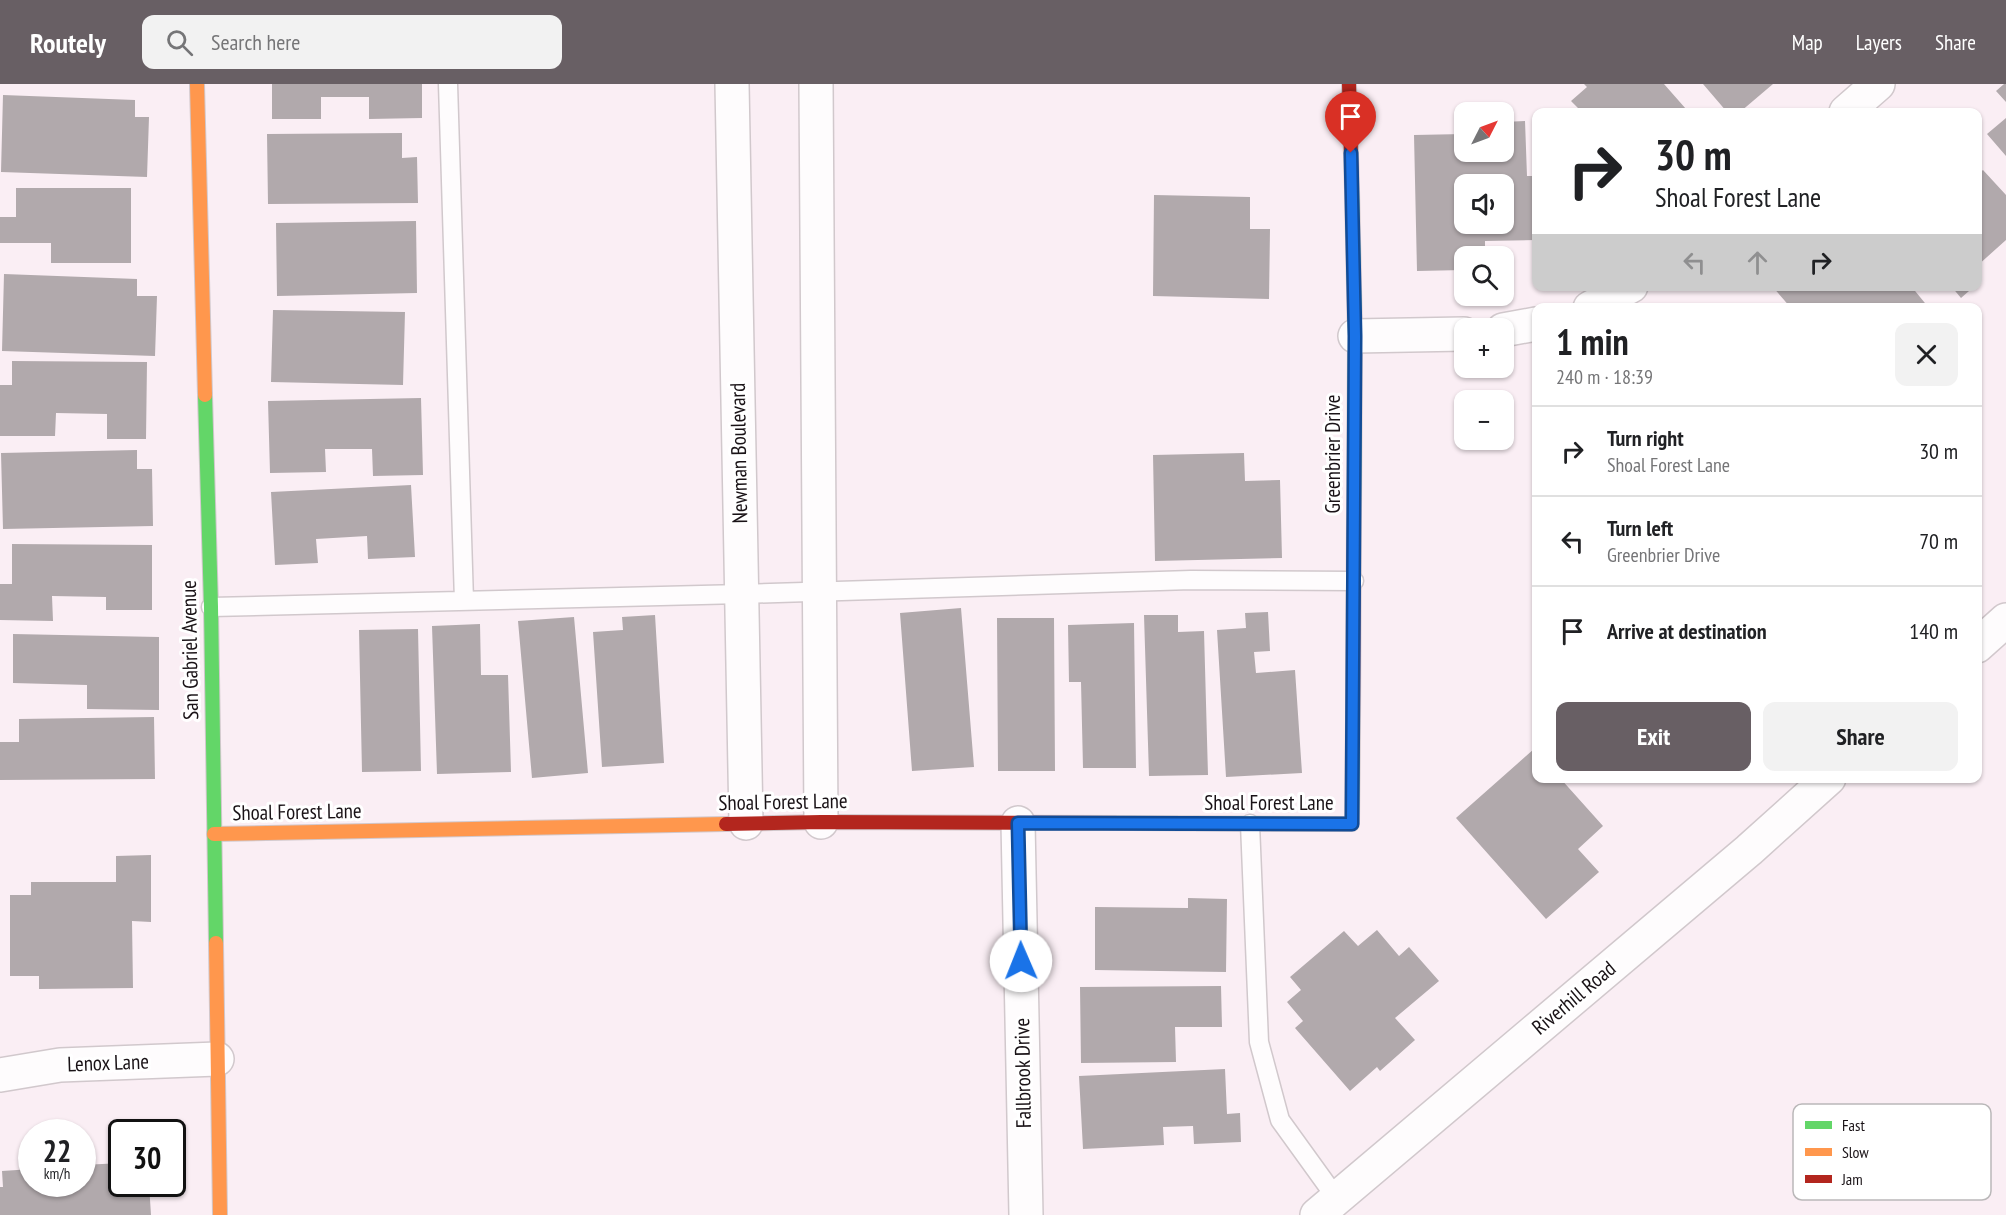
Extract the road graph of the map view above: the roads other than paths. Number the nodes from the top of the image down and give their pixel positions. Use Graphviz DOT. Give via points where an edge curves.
graph roads {
  1 [pos="197,84"];
  2 [pos="448,84"];
  3 [pos="732,84"];
  4 [pos="816,84"];
  5 [pos="1349,84"];
  6 [pos="1878,84"];
  7 [pos="1851,108"];
  8 [pos="1622,291"];
  9 [pos="1599,303"];
  10 [pos="1532,325"];
  11 [pos="1514,328"];
  12 [pos="1454,334"];
  13 [pos="1355,336"];
  14 [pos="1354,581"];
  15 [pos="819,592"];
  16 [pos="742,594"];
  17 [pos="464,601"];
  18 [pos="211,607"];
  19 [pos="2006,620"];
  20 [pos="1982,642"];
  21 [pos="1823,783"];
  22 [pos="821,822"];
  23 [pos="746,823"];
  24 [pos="1018,823"];
  25 [pos="1250,824"];
  26 [pos="1352,824"];
  27 [pos="214,834"];
  28 [pos="217,1059"];
  29 [pos="0,1075"];
  30 [pos="1327,1207"];
  31 [pos="220,1215"];
  32 [pos="1026,1215"];
  1 -- 18 [label="street, San Gabriel Avenue"];
  2 -- 17 [label="lane"];
  3 -- 16 [label="street, Newman Boulevard"];
  4 -- 15 [label="street"];
  5 -- 13 [label="street, Greenbrier Drive"];
  6 -- 7 [label="street"];
  8 -- 9 [label="street"];
  10 -- 11 [label="street"];
  12 -- 13 [label="street"];
  13 -- 14 [label="street, Greenbrier Drive"];
  14 -- 15 [label="lane" via="1191,580"];
  14 -- 26 [label="street, Greenbrier Drive"];
  15 -- 16 [label="lane"];
  15 -- 22 [label="street"];
  16 -- 17 [label="lane"];
  16 -- 23 [label="street, Newman Boulevard"];
  17 -- 18 [label="lane"];
  18 -- 27 [label="street, San Gabriel Avenue"];
  19 -- 20 [label="street"];
  21 -- 30 [label="street, Riverhill Road"];
  22 -- 23 [label="street, Shoal Forest Lane"];
  22 -- 24 [label="street, Shoal Forest Lane"];
  23 -- 27 [label="street, Shoal Forest Lane"];
  24 -- 25 [label="street, Shoal Forest Lane"];
  24 -- 32 [label="street, Fallbrook Drive"];
  25 -- 26 [label="street, Shoal Forest Lane"];
  25 -- 30 [label="lane" via="1259,1042 1280,1120"];
  27 -- 28 [label="street, San Gabriel Avenue"];
  28 -- 29 [label="street, Lenox Lane" via="60,1065"];
  28 -- 31 [label="street, San Gabriel Avenue"];
}
